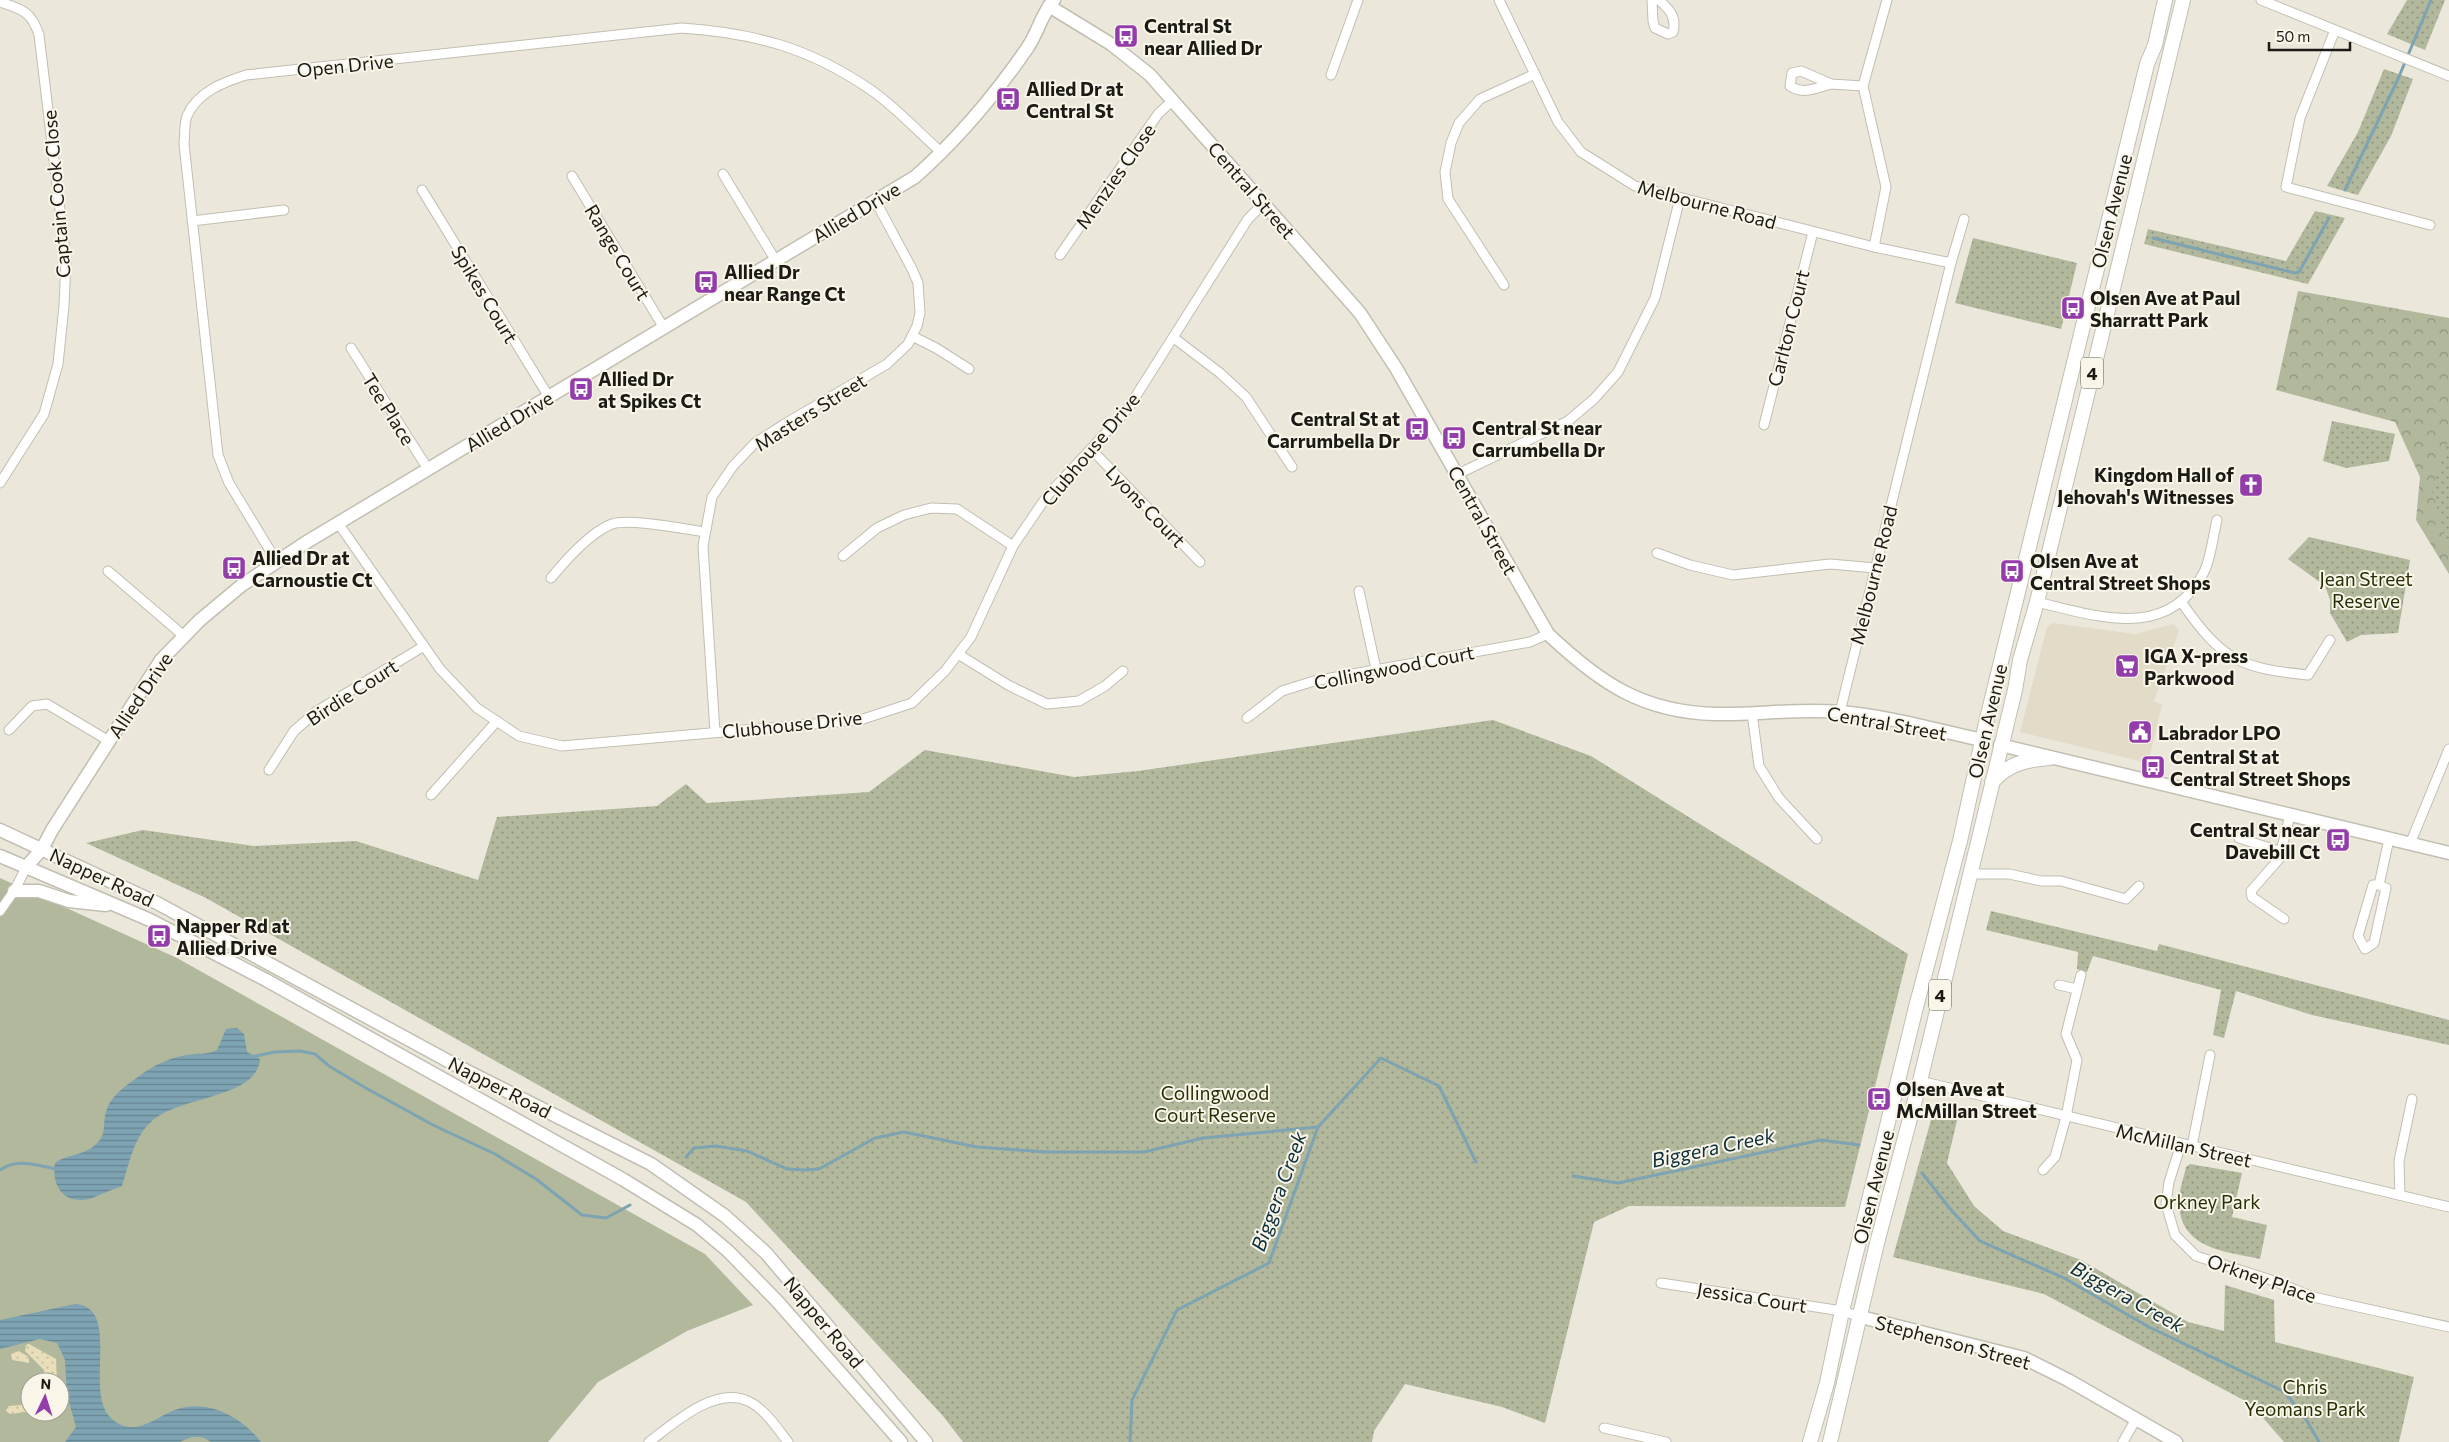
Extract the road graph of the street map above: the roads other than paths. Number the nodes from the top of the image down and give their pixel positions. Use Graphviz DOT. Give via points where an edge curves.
graph roads {
  1 [pos="1358,0"];
  2 [pos="1499,0"];
  3 [pos="1652,0"];
  4 [pos="1659,0"];
  5 [pos="1887,0"];
  6 [pos="2165,0"];
  7 [pos="2183,0"];
  8 [pos="2261,0"];
  9 [pos="0,2"];
  10 [pos="1052,3"];
  11 [pos="2335,30"];
  12 [pos="1535,74"];
  13 [pos="1331,75"];
  14 [pos="2449,76"];
  15 [pos="1831,84"];
  16 [pos="1863,86"];
  17 [pos="1173,100"];
  18 [pos="942,153"];
  19 [pos="723,174"];
  20 [pos="572,176"];
  21 [pos="422,190"];
  22 [pos="1680,198"];
  23 [pos="875,200"];
  24 [pos="1264,203"];
  25 [pos="284,210"];
  26 [pos="1964,219"];
  27 [pos="192,221"];
  28 [pos="2430,225"];
  29 [pos="1813,232"];
  30 [pos="1874,248"];
  31 [pos="1060,255"];
  32 [pos="776,261"];
  33 [pos="1950,263"];
  34 [pos="1504,285"];
  35 [pos="664,328"];
  36 [pos="914,336"];
  37 [pos="1174,338"];
  38 [pos="351,348"];
  39 [pos="969,369"];
  40 [pos="548,397"];
  41 [pos="1764,425"];
  42 [pos="1092,450"];
  43 [pos="1292,467"];
  44 [pos="428,469"];
  45 [pos="1458,474"];
  46 [pos="0,483"];
  47 [pos="2217,520"];
  48 [pos="338,523"];
  49 [pos="705,532"];
  50 [pos="1013,546"];
  51 [pos="1657,553"];
  52 [pos="843,556"];
  53 [pos="277,562"];
  54 [pos="1200,562"];
  55 [pos="1875,568"];
  56 [pos="108,571"];
  57 [pos="551,578"];
  58 [pos="1359,591"];
  59 [pos="2036,602"];
  60 [pos="2182,603"];
  61 [pos="1548,634"];
  62 [pos="184,636"];
  63 [pos="2330,640"];
  64 [pos="424,646"];
  65 [pos="958,654"];
  66 [pos="1376,669"];
  67 [pos="1123,671"];
  68 [pos="1840,712"];
  69 [pos="1752,713"];
  70 [pos="1247,718"];
  71 [pos="497,721"];
  72 [pos="9,730"];
  73 [pos="715,732"];
  74 [pos="1982,740"];
  75 [pos="109,741"];
  76 [pos="2000,745"];
  77 [pos="2449,749"];
  78 [pos="2050,758"];
  79 [pos="269,770"];
  80 [pos="1992,782"];
  81 [pos="431,795"];
  82 [pos="2290,815"];
  83 [pos="0,830"];
  84 [pos="2239,838"];
  85 [pos="1817,839"];
  86 [pos="2390,839"];
  87 [pos="2410,844"];
  88 [pos="42,849"];
  89 [pos="2282,852"];
  90 [pos="2449,853"];
  91 [pos="0,856"];
  92 [pos="27,866"];
  93 [pos="1970,874"];
  94 [pos="2379,885"];
  95 [pos="2139,886"];
  96 [pos="14,891"];
  97 [pos="121,907"];
  98 [pos="0,911"];
  99 [pos="2284,919"];
  100 [pos="2081,975"];
  101 [pos="2059,985"];
  102 [pos="2077,990"];
  103 [pos="2210,1056"];
  104 [pos="1920,1081"];
  105 [pos="2412,1099"];
  106 [pos="2066,1117"];
  107 [pos="2181,1144"];
  108 [pos="2192,1146"];
  109 [pos="2043,1170"];
  110 [pos="2400,1195"];
  111 [pos="2449,1207"];
  112 [pos="1661,1283"];
  113 [pos="1842,1311"];
  114 [pos="1861,1317"];
  115 [pos="2449,1327"];
  116 [pos="2136,1419"];
  117 [pos="1604,1428"];
  118 [pos="649,1442"];
  119 [pos="788,1442"];
  120 [pos="900,1442"];
  121 [pos="926,1442"];
  122 [pos="1666,1442"];
  123 [pos="1810,1442"];
  124 [pos="1830,1442"];
  125 [pos="2123,1442"];
  126 [pos="2176,1442"];
  1 -- 13 [label="street"];
  2 -- 12 [label="street, Melbourne Road"];
  3 -- 4 [label="street" via="1655,28 1668,34 1673,32 1674,19"];
  5 -- 16 [label="street"];
  6 -- 74 [label="main road, Olsen Avenue / 4"];
  7 -- 59 [label="main road, Olsen Avenue / 4"];
  8 -- 11 [label="street"];
  9 -- 46 [label="street, Captain Cook Close" via="27,13 35,22 39,35 66,260 58,364 44,414"];
  10 -- 17 [label="street, Central Street" via="1133,60"];
  10 -- 18 [label="street, Allied Drive" via="1030,44 1004,80"];
  11 -- 14 [label="street"];
  11 -- 28 [label="street" via="2300,118 2286,187"];
  12 -- 22 [label="street, Melbourne Road" via="1558,122 1581,152 1635,186"];
  12 -- 34 [label="street" via="1480,99 1459,123 1445,172 1448,199"];
  15 -- 16 [label="street"];
  16 -- 30 [label="street" via="1886,187"];
  17 -- 24 [label="street, Central Street"];
  17 -- 31 [label="street, Menzies Close" via="1158,114"];
  18 -- 23 [label="street, Allied Drive" via="915,177"];
  18 -- 27 [label="street, Open Drive" via="872,90 822,61 774,41 728,31 682,28 246,75 221,83 201,98 187,116 184,144"];
  19 -- 32 [label="street"];
  20 -- 35 [label="street, Range Court"];
  21 -- 40 [label="street, Spikes Court"];
  22 -- 29 [label="street, Melbourne Road"];
  22 -- 45 [label="street" via="1654,298 1618,372 1568,421"];
  23 -- 32 [label="street, Allied Drive"];
  23 -- 36 [label="street" via="918,283 920,313"];
  24 -- 37 [label="street, Clubhouse Drive" via="1248,219"];
  24 -- 45 [label="street, Central Street" via="1360,313"];
  25 -- 27 [label="street"];
  26 -- 33 [label="street, Melbourne Road"];
  27 -- 53 [label="street, Open Drive" via="218,455 229,483"];
  29 -- 30 [label="street, Melbourne Road"];
  29 -- 41 [label="street, Carlton Court"];
  30 -- 33 [label="street, Melbourne Road"];
  32 -- 35 [label="street, Allied Drive"];
  33 -- 55 [label="street, Melbourne Road"];
  35 -- 40 [label="street, Allied Drive"];
  36 -- 39 [label="street"];
  36 -- 49 [label="street, Masters Street" via="887,364 755,443 733,466 712,497"];
  37 -- 42 [label="street, Clubhouse Drive" via="1127,410"];
  37 -- 43 [label="street" via="1246,397"];
  38 -- 44 [label="street, Tee Place"];
  40 -- 44 [label="street, Allied Drive"];
  42 -- 50 [label="street, Clubhouse Drive" via="1047,496"];
  42 -- 54 [label="street, Lyons Court"];
  44 -- 48 [label="street, Allied Drive"];
  45 -- 61 [label="street, Central Street"];
  47 -- 60 [label="street" via="2204,572"];
  48 -- 53 [label="street, Allied Drive"];
  48 -- 64 [label="street, Clubhouse Drive"];
  49 -- 57 [label="street" via="634,523 612,524 590,538"];
  49 -- 73 [label="street, Masters Street" via="703,554"];
  50 -- 52 [label="street" via="957,509 931,508 904,515 877,528"];
  50 -- 65 [label="street, Clubhouse Drive" via="971,638"];
  51 -- 55 [label="street" via="1733,575 1821,564"];
  53 -- 62 [label="street, Allied Drive" via="242,585"];
  55 -- 68 [label="street, Melbourne Road"];
  56 -- 62 [label="street"];
  58 -- 66 [label="street"];
  59 -- 60 [label="street" via="2111,619 2146,618"];
  59 -- 76 [label="main road, Olsen Avenue / 4"];
  60 -- 63 [label="street" via="2199,627 2223,651 2243,664 2271,672 2308,675"];
  61 -- 66 [label="street, Collingwood Court" via="1530,642"];
  61 -- 69 [label="street, Central Street" via="1597,677 1644,701 1690,712"];
  62 -- 75 [label="street, Allied Drive" via="161,660"];
  64 -- 71 [label="street, Clubhouse Drive" via="440,669 477,708"];
  64 -- 79 [label="street, Birdie Court" via="317,711 294,731"];
  65 -- 67 [label="street" via="1008,685 1048,704 1079,701"];
  65 -- 73 [label="street, Clubhouse Drive" via="912,703 860,720"];
  66 -- 70 [label="street, Collingwood Court" via="1282,691"];
  68 -- 69 [label="street, Central Street"];
  68 -- 74 [label="street, Central Street"];
  69 -- 85 [label="street" via="1759,766 1779,798"];
  71 -- 73 [label="street, Clubhouse Drive" via="519,736 562,746"];
  71 -- 81 [label="street"];
  72 -- 75 [label="street" via="32,706 47,704"];
  74 -- 76 [label="main road"];
  74 -- 113 [label="main road, Olsen Avenue / 4" via="1960,841"];
  75 -- 88 [label="street, Allied Drive"];
  76 -- 78 [label="street"];
  76 -- 80 [label="main road, Olsen Avenue / 4"];
  77 -- 87 [label="street"];
  78 -- 80 [label="main road" via="2016,763 2004,769"];
  78 -- 82 [label="street"];
  80 -- 93 [label="main road, Olsen Avenue / 4"];
  82 -- 86 [label="street"];
  82 -- 89 [label="street"];
  83 -- 88 [label="street, Napper Road"];
  84 -- 89 [label="street"];
  86 -- 87 [label="street"];
  86 -- 94 [label="street"];
  87 -- 90 [label="street"];
  88 -- 92 [label="street, Allied Drive"];
  88 -- 121 [label="street, Napper Road" via="157,903 398,1035 651,1164 725,1216 766,1253"];
  89 -- 99 [label="street" via="2272,870 2251,891 2252,896"];
  91 -- 92 [label="street, Napper Road"];
  92 -- 96 [label="street"];
  92 -- 97 [label="street, Napper Road"];
  93 -- 95 [label="street" via="2009,874 2061,881 2126,899"];
  93 -- 104 [label="main road, Olsen Avenue / 4"];
  94 -- 94 [label="street" via="2386,888 2374,944 2365,949 2358,936 2373,885"];
  96 -- 97 [label="street" via="39,891 68,900"];
  96 -- 98 [label="street"];
  97 -- 120 [label="street, Napper Road" via="266,980 624,1180 697,1225 728,1251 777,1301"];
  100 -- 102 [label="street"];
  101 -- 102 [label="street"];
  102 -- 106 [label="street" via="2066,1034 2077,1060"];
  103 -- 108 [label="street"];
  104 -- 106 [label="street, McMillan Street"];
  104 -- 114 [label="main road, Olsen Avenue / 4"];
  105 -- 110 [label="street" via="2399,1161"];
  106 -- 107 [label="street, McMillan Street"];
  106 -- 109 [label="street" via="2054,1157"];
  107 -- 108 [label="street, McMillan Street"];
  107 -- 115 [label="street, Orkney Place" via="2166,1204 2175,1235 2196,1256 2274,1280 2313,1297"];
  108 -- 110 [label="street, McMillan Street"];
  110 -- 111 [label="street, McMillan Street"];
  112 -- 113 [label="street, Jessica Court"];
  113 -- 114 [label="street, Jessica Court"];
  113 -- 123 [label="main road, Olsen Avenue / 4"];
  114 -- 116 [label="street, Stephenson Street" via="2024,1358"];
  114 -- 124 [label="main road, Olsen Avenue / 4"];
  116 -- 125 [label="street"];
  116 -- 126 [label="street, Stephenson Street"];
  117 -- 122 [label="street"];
  118 -- 119 [label="street" via="690,1411 723,1398 747,1401 768,1418"];
}
